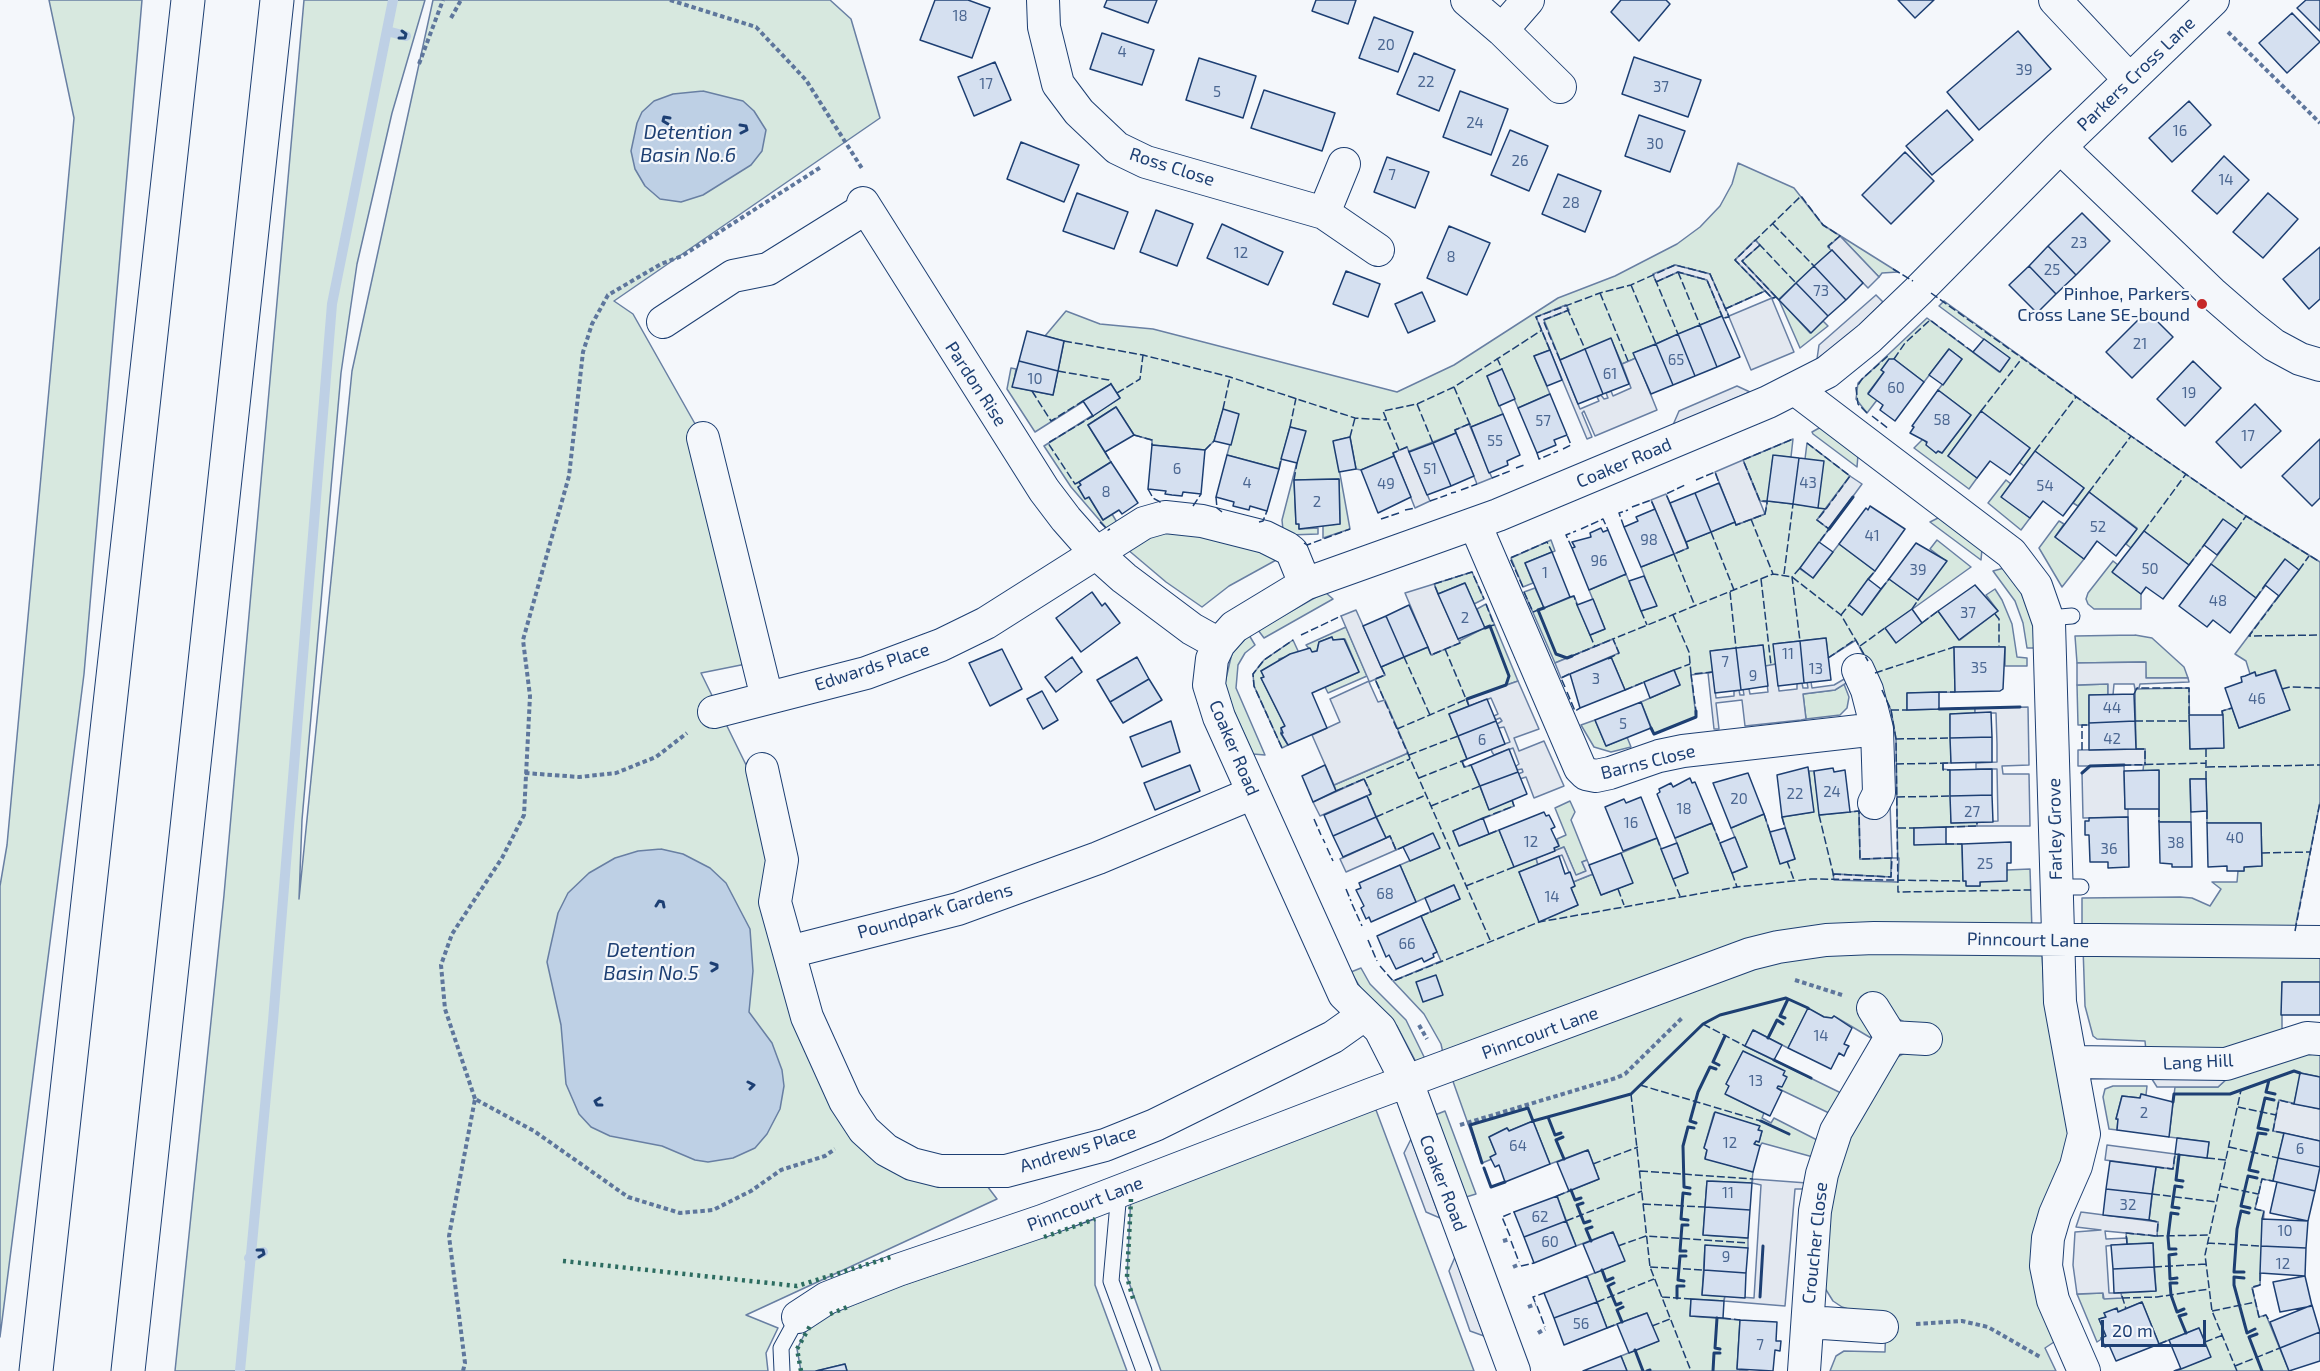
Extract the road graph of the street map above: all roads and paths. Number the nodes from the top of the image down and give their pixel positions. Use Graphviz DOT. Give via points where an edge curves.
graph roads {
  1 [pos="188,0"];
  2 [pos="277,0"];
  3 [pos="443,0"];
  4 [pos="461,0"];
  5 [pos="670,0"];
  6 [pos="1043,0"];
  7 [pos="1467,0"];
  8 [pos="1528,0"];
  9 [pos="2055,0"];
  10 [pos="2209,4"];
  11 [pos="452,18"];
  12 [pos="1502,30"];
  13 [pos="419,64"];
  14 [pos="2129,80"];
  15 [pos="1560,87"];
  16 [pos="2320,123"];
  17 [pos="2060,147"];
  18 [pos="851,150"];
  19 [pos="1344,164"];
  20 [pos="821,167"];
  21 [pos="1324,213"];
  22 [pos="1378,250"];
  23 [pos="1918,291"];
  24 [pos="663,322"];
  25 [pos="2320,365"];
  26 [pos="1795,389"];
  27 [pos="703,438"];
  28 [pos="1475,524"];
  29 [pos="1096,553"];
  30 [pos="1305,584"];
  31 [pos="1219,644"];
  32 [pos="1858,670"];
  33 [pos="767,698"];
  34 [pos="714,712"];
  35 [pos="1877,729"];
  36 [pos="762,769"];
  37 [pos="525,773"];
  38 [pos="1253,793"];
  39 [pos="1875,803"];
  40 [pos="2058,940"];
  41 [pos="2320,942"];
  42 [pos="789,952"];
  43 [pos="1791,979"];
  44 [pos="1874,1008"];
  45 [pos="1688,1011"];
  46 [pos="1364,1015"];
  47 [pos="1418,1024"];
  48 [pos="1891,1038"];
  49 [pos="1926,1039"];
  50 [pos="2320,1040"];
  51 [pos="2072,1062"];
  52 [pos="1439,1070"];
  53 [pos="1407,1082"];
  54 [pos="475,1099"];
  55 [pos="1460,1125"];
  56 [pos="864,1130"];
  57 [pos="1119,1192"];
  58 [pos="1510,1239"];
  59 [pos="1503,1241"];
  60 [pos="1520,1264"];
  61 [pos="1513,1267"];
  62 [pos="1536,1304"];
  63 [pos="1528,1307"];
  64 [pos="798,1317"];
  65 [pos="1808,1322"];
  66 [pos="1882,1327"];
  67 [pos="1545,1329"];
  68 [pos="1538,1333"];
  69 [pos="2050,1358"];
  70 [pos="36,1371"];
  71 [pos="128,1371"];
  72 [pos="464,1371"];
  73 [pos="782,1371"];
  74 [pos="1144,1371"];
  75 [pos="1514,1371"];
  76 [pos="1804,1371"];
  77 [pos="2084,1371"];
  1 -- 70 [label="highway"];
  2 -- 71 [label="highway"];
  3 -- 13 [label="path"];
  4 -- 11 [label="path"];
  5 -- 18 [label="path" via="756,27 806,80"];
  6 -- 21 [label="street, Ross Close" via="1044,27 1058,84 1117,148 1146,162"];
  7 -- 12 [label="street"];
  8 -- 12 [label="street"];
  9 -- 14 [label="street"];
  10 -- 14 [label="street, Parkers Cross Lane"];
  10 -- 16 [label="path"];
  12 -- 15 [label="street"];
  14 -- 17 [label="street, Parkers Cross Lane"];
  17 -- 23 [label="street, Parkers Cross Lane"];
  17 -- 25 [label="street" via="2250,326 2274,345"];
  19 -- 21 [label="street"];
  20 -- 37 [label="path" via="682,256 608,295 591,324 583,352 569,477 524,639 530,696"];
  21 -- 22 [label="street, Ross Close"];
  23 -- 26 [label="street, Coaker Road" via="1841,362"];
  24 -- 29 [label="street, Pardon Rise" via="733,276 768,269 864,206 1044,490"];
  26 -- 28 [label="street, Coaker Road"];
  26 -- 40 [label="street, Farley Grove" via="2011,553 2060,617 2052,663 2069,887"];
  27 -- 33 [label="street"];
  28 -- 30 [label="street, Coaker Road"];
  28 -- 35 [label="street, Barns Close" via="1580,768 1586,774 1610,774 1683,751"];
  29 -- 30 [label="street" via="1154,519 1188,518 1265,537 1287,548"];
  29 -- 31 [label="street, Pardon Rise" via="1153,602"];
  29 -- 33 [label="street, Edwards Place" via="986,623 941,645 866,673"];
  30 -- 31 [label="street, Coaker Road" via="1234,627"];
  31 -- 38 [label="street, Coaker Road" via="1210,669 1212,699"];
  32 -- 35 [label="street"];
  33 -- 34 [label="street, Edwards Place"];
  34 -- 37 [label="path" via="656,757 616,773 579,777"];
  35 -- 39 [label="street" via="1879,793"];
  36 -- 42 [label="street" via="782,860 775,902"];
  37 -- 54 [label="path" via="524,815 502,858 452,934 441,965 445,1009"];
  38 -- 42 [label="street, Poundpark Gardens" via="1098,858 958,909"];
  38 -- 46 [label="street, Coaker Road" via="1344,994"];
  40 -- 41 [label="street, Pinncourt Lane"];
  40 -- 51 [label="street, Farley Grove" via="2060,1002"];
  40 -- 52 [label="street, Pinncourt Lane" via="1874,938 1778,947"];
  42 -- 56 [label="street, Andrews Place" via="807,1017 845,1101"];
  43 -- 44 [label="path" via="1853,999 1868,1011"];
  44 -- 48 [label="street"];
  45 -- 55 [label="path" via="1625,1074"];
  46 -- 53 [label="street, Coaker Road" via="1380,1029"];
  46 -- 56 [label="street, Andrews Place" via="1333,1037 1155,1125 1072,1155 1006,1171 924,1168 886,1150"];
  47 -- 52 [label="path"];
  48 -- 49 [label="street"];
  48 -- 65 [label="street, Croucher Close" via="1842,1120 1827,1156 1815,1210"];
  50 -- 51 [label="street, Lang Hill" via="2307,1038 2226,1064"];
  51 -- 77 [label="street, Farley Grove" via="2084,1124 2083,1143 2055,1214 2046,1266 2053,1300"];
  52 -- 53 [label="street, Pinncourt Lane"];
  53 -- 57 [label="street, Pinncourt Lane"];
  53 -- 75 [label="street, Coaker Road"];
  54 -- 56 [label="path" via="534,1131 628,1197 680,1213 713,1210 781,1170 825,1156"];
  54 -- 72 [label="path" via="449,1236"];
  57 -- 64 [label="street, Pinncourt Lane" via="878,1278 827,1298"];
  57 -- 74 [label="lane" via="1111,1281"];
  58 -- 59 [label="path"];
  60 -- 61 [label="path"];
  62 -- 63 [label="path"];
  64 -- 73 [label="lane" via="781,1348"];
  65 -- 66 [label="street, Croucher Close"];
  65 -- 76 [label="street, Croucher Close"];
  66 -- 69 [label="path" via="1962,1321 1988,1327 2041,1357"];
  67 -- 68 [label="path"];
}
